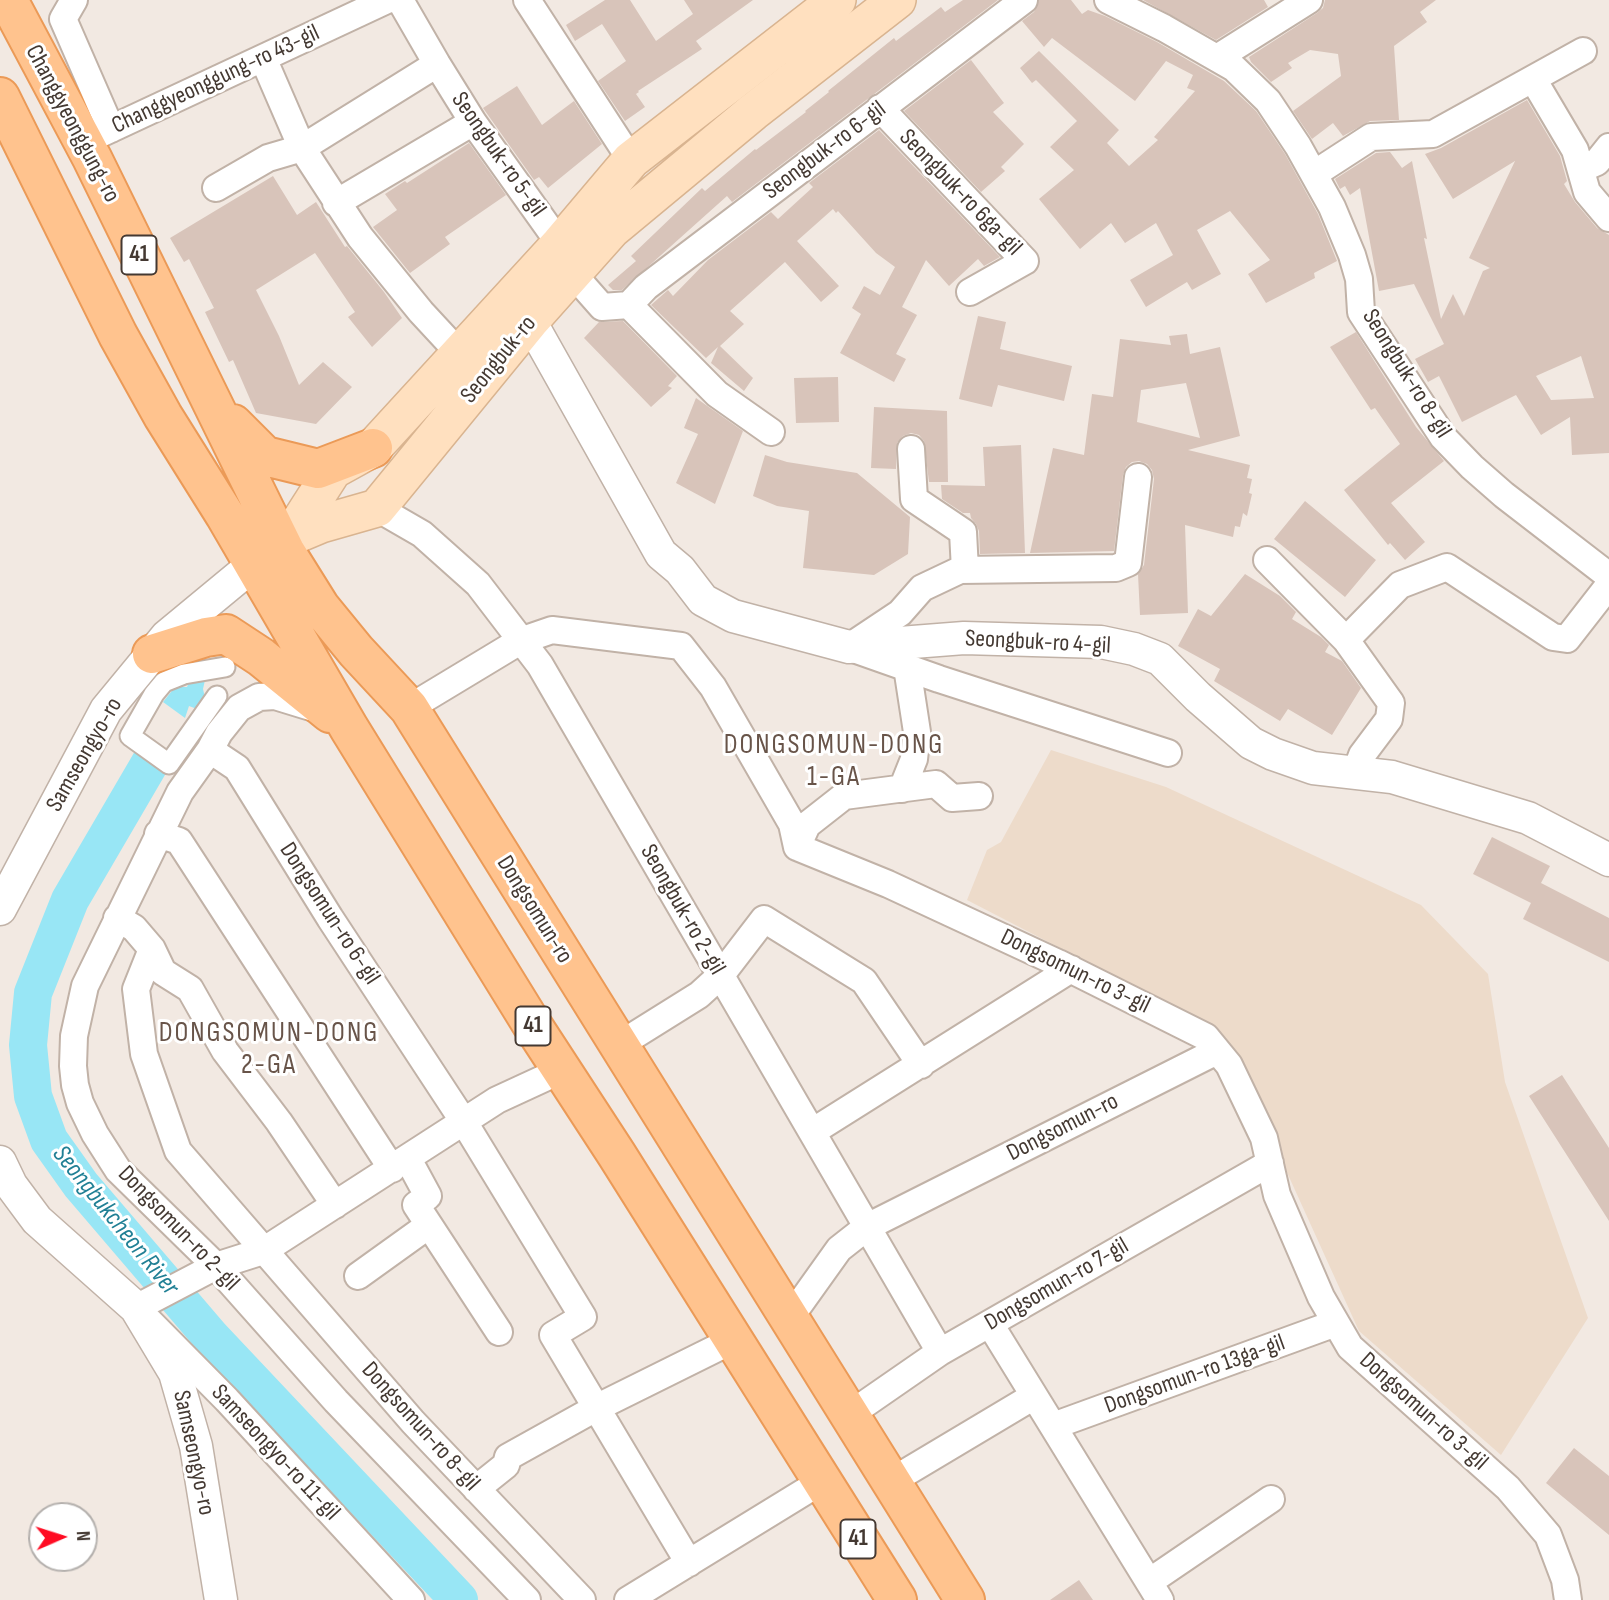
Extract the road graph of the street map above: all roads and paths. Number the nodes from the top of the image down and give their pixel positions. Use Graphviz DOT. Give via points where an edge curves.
graph roads {
  1 [pos="8,0"];
  2 [pos="74,0"];
  3 [pos="387,0"];
  4 [pos="400,0"];
  5 [pos="527,0"];
  6 [pos="837,0"];
  7 [pos="897,0"];
  8 [pos="1024,0"];
  9 [pos="1108,0"];
  10 [pos="1309,0"];
  11 [pos="1583,51"];
  12 [pos="263,58"];
  13 [pos="1217,58"];
  14 [pos="437,64"];
  15 [pos="1533,79"];
  16 [pos="0,97"];
  17 [pos="880,108"];
  18 [pos="473,122"];
  19 [pos="97,135"];
  20 [pos="1609,147"];
  21 [pos="302,149"];
  22 [pos="631,160"];
  23 [pos="1581,169"];
  24 [pos="1314,174"];
  25 [pos="216,188"];
  26 [pos="336,203"];
  27 [pos="1609,218"];
  28 [pos="570,254"];
  29 [pos="970,292"];
  30 [pos="629,305"];
  31 [pos="530,321"];
  32 [pos="459,353"];
  33 [pos="205,390"];
  34 [pos="771,432"];
  35 [pos="373,448"];
  36 [pos="911,449"];
  37 [pos="1138,477"];
  38 [pos="377,508"];
  39 [pos="266,539"];
  40 [pos="1267,560"];
  41 [pos="965,570"];
  42 [pos="1609,576"];
  43 [pos="1609,585"];
  44 [pos="1346,640"];
  45 [pos="520,641"];
  46 [pos="849,647"];
  47 [pos="152,654"];
  48 [pos="225,667"];
  49 [pos="907,667"];
  50 [pos="247,668"];
  51 [pos="409,708"];
  52 [pos="349,729"];
  53 [pos="210,750"];
  54 [pos="1168,753"];
  55 [pos="1356,771"];
  56 [pos="902,789"];
  57 [pos="979,796"];
  58 [pos="158,834"];
  59 [pos="797,847"];
  60 [pos="1609,860"];
  61 [pos="0,909"];
  62 [pos="117,918"];
  63 [pos="152,948"];
  64 [pos="1071,969"];
  65 [pos="720,975"];
  66 [pos="619,1045"];
  67 [pos="1217,1051"];
  68 [pos="921,1065"];
  69 [pos="562,1070"];
  70 [pos="464,1122"];
  71 [pos="811,1132"];
  72 [pos="0,1162"];
  73 [pos="1270,1163"];
  74 [pos="400,1164"];
  75 [pos="335,1205"];
  76 [pos="429,1225"];
  77 [pos="867,1227"];
  78 [pos="263,1251"];
  79 [pos="209,1269"];
  80 [pos="358,1276"];
  81 [pos="142,1305"];
  82 [pos="789,1319"];
  83 [pos="1336,1323"];
  84 [pos="990,1324"];
  85 [pos="499,1332"];
  86 [pos="733,1340"];
  87 [pos="940,1352"];
  88 [pos="1034,1396"];
  89 [pos="596,1408"];
  90 [pos="849,1415"];
  91 [pos="1053,1426"];
  92 [pos="822,1481"];
  93 [pos="890,1482"];
  94 [pos="476,1489"];
  95 [pos="1271,1499"];
  96 [pos="689,1563"];
  97 [pos="1155,1591"];
  98 [pos="893,1599"];
  99 [pos="221,1600"];
  100 [pos="411,1600"];
  101 [pos="527,1600"];
  102 [pos="582,1600"];
  103 [pos="628,1600"];
  104 [pos="965,1600"];
  105 [pos="1568,1600"];
  1 -- 19 [label="main road, Changgyeonggung-ro / 41"];
  2 -- 19 [label="street" via="63,19"];
  3 -- 12 [label="street, Changgyeonggung-ro 43-gil"];
  4 -- 14 [label="street, Seongbuk-ro 5-gil"];
  5 -- 22 [label="street"];
  6 -- 22 [label="main road, Seongbuk-ro"];
  7 -- 28 [label="main road, Seongbuk-ro" via="612,229"];
  8 -- 17 [label="street, Seongbuk-ro 6-gil"];
  9 -- 13 [label="street, Seongbuk-ro 8-gil"];
  10 -- 13 [label="street"];
  11 -- 15 [label="street"];
  12 -- 19 [label="street, Changgyeonggung-ro 43-gil"];
  12 -- 21 [label="street, Seongbuk-ro"];
  13 -- 24 [label="street, Seongbuk-ro 8-gil" via="1268,101"];
  14 -- 18 [label="street, Seongbuk-ro 5-gil"];
  14 -- 21 [label="street, Seongbuk-ro 5-gil"];
  15 -- 23 [label="street" via="1575,150"];
  15 -- 24 [label="street" via="1433,134 1371,137"];
  16 -- 39 [label="main road, Changgyeonggung-ro / 41" via="163,416 225,515"];
  17 -- 29 [label="street, Seongbuk-ro 6ga-gil" via="1025,261"];
  17 -- 30 [label="street, Seongbuk-ro 6-gil"];
  18 -- 26 [label="street"];
  18 -- 28 [label="street, Seongbuk-ro 5-gil"];
  19 -- 33 [label="main road, Changgyeonggung-ro / 41"];
  20 -- 23 [label="street" via="1597,162"];
  21 -- 25 [label="street, Seongbuk-ro 5-gil" via="268,158"];
  21 -- 26 [label="street, Seongbuk-ro"];
  22 -- 28 [label="main road, Seongbuk-ro"];
  23 -- 27 [label="street" via="1587,192"];
  24 -- 42 [label="street, Seongbuk-ro 8-gil" via="1352,255 1361,312 1443,437 1504,495"];
  26 -- 32 [label="street, Seongbuk-ro"];
  28 -- 30 [label="street" via="602,307"];
  28 -- 31 [label="main road, Seongbuk-ro"];
  28 -- 32 [label="main road, Seongbuk-ro"];
  30 -- 34 [label="street" via="717,394"];
  31 -- 38 [label="main road, Seongbuk-ro"];
  31 -- 46 [label="street, Seongbuk-ro 4-gil" via="661,554 703,600 733,616"];
  32 -- 35 [label="main road, Seongbuk-ro"];
  33 -- 35 [label="main road" via="264,456 318,468"];
  33 -- 39 [label="main road, Changgyeonggung-ro / 41"];
  35 -- 39 [label="main road, Seongbuk-ro" via="333,470"];
  36 -- 41 [label="street" via="914,499 963,532"];
  37 -- 41 [label="street" via="1128,563 1116,568"];
  38 -- 39 [label="main road"];
  38 -- 45 [label="street, Seongbuk-ro 2-gil" via="422,534 478,584"];
  39 -- 47 [label="street, Samseongyo-ro"];
  39 -- 51 [label="main road, Dongsomun-ro / 41" via="356,651"];
  39 -- 52 [label="main road, 41"];
  40 -- 44 [label="street"];
  41 -- 46 [label="street" via="922,588 900,613"];
  43 -- 44 [label="street" via="1567,639 1553,637 1447,567 1400,585"];
  44 -- 55 [label="street" via="1391,703 1389,719 1362,755"];
  45 -- 51 [label="street"];
  45 -- 59 [label="street" via="552,630 681,646 720,699 792,824"];
  45 -- 65 [label="street, Seongbuk-ro 2-gil" via="540,665"];
  46 -- 49 [label="street"];
  46 -- 55 [label="street, Seongbuk-ro 4-gil" via="964,638 1101,642 1134,649 1160,659 1251,743 1313,768"];
  47 -- 52 [label="main road" via="226,634"];
  47 -- 61 [label="street, Samseongyo-ro" via="106,710"];
  48 -- 48 [label="street" via="223,699 169,764 130,736 164,682"];
  48 -- 50 [label="street"];
  49 -- 54 [label="street"];
  49 -- 56 [label="street" via="917,732 914,759"];
  51 -- 66 [label="main road, Dongsomun-ro / 41"];
  52 -- 53 [label="street, Dongsomun-ro 2-gil" via="312,707 275,696 260,697 239,708"];
  52 -- 69 [label="main road, 41"];
  53 -- 58 [label="street, Dongsomun-ro 2-gil"];
  53 -- 70 [label="street, Dongsomun-ro 6-gil" via="237,768"];
  55 -- 60 [label="street, Seongbuk-ro 4-gil" via="1392,777 1528,818"];
  56 -- 57 [label="street" via="936,784 952,798"];
  56 -- 59 [label="street" via="844,796 807,824"];
  58 -- 62 [label="street, Dongsomun-ro 2-gil"];
  58 -- 74 [label="street" via="179,841"];
  59 -- 64 [label="street, Dongsomun-ro 3-gil"];
  62 -- 63 [label="street"];
  62 -- 79 [label="street, Dongsomun-ro 2-gil" via="78,1011 73,1066 80,1103 118,1170"];
  63 -- 75 [label="street" via="163,972 190,989 225,1051"];
  63 -- 78 [label="street" via="136,989 144,1054 178,1151"];
  64 -- 67 [label="street, Dongsomun-ro 3-gil" via="1206,1037"];
  64 -- 68 [label="street"];
  65 -- 66 [label="street" via="699,995"];
  65 -- 68 [label="street" via="764,919 864,981"];
  65 -- 71 [label="street, Seongbuk-ro 2-gil"];
  66 -- 82 [label="main road, Dongsomun-ro / 41"];
  67 -- 73 [label="street, Dongsomun-ro 3-gil" via="1229,1065 1264,1138"];
  67 -- 77 [label="street, Dongsomun-ro"];
  68 -- 71 [label="street"];
  69 -- 70 [label="street" via="497,1100"];
  69 -- 86 [label="main road, 41"];
  70 -- 74 [label="street"];
  70 -- 89 [label="street, Dongsomun-ro 6-gil" via="583,1317 553,1335"];
  71 -- 77 [label="street, Seongbuk-ro 2-gil"];
  72 -- 81 [label="street, Samseongyo-ro" via="37,1220"];
  73 -- 83 [label="street, Dongsomun-ro 3-gil" via="1277,1195"];
  73 -- 84 [label="street, Dongsomun-ro 7-gil"];
  74 -- 75 [label="street"];
  74 -- 76 [label="street" via="428,1196 416,1205"];
  75 -- 78 [label="street"];
  76 -- 80 [label="street"];
  76 -- 85 [label="street"];
  77 -- 82 [label="street, Dongsomun-ro" via="839,1250"];
  77 -- 87 [label="street, Seongbuk-ro 2-gil"];
  78 -- 79 [label="street"];
  78 -- 94 [label="street, Dongsomun-ro 8-gil"];
  79 -- 81 [label="street"];
  79 -- 101 [label="street, Dongsomun-ro 2-gil"];
  81 -- 99 [label="street, Samseongyo-ro" via="175,1373 197,1446"];
  81 -- 100 [label="street, Samseongyo-ro 11-gil"];
  82 -- 90 [label="main road, Dongsomun-ro / 41"];
  83 -- 91 [label="street, Dongsomun-ro 13ga-gil"];
  83 -- 105 [label="street, Dongsomun-ro 3-gil" via="1350,1347 1508,1488 1548,1535"];
  84 -- 87 [label="street, Dongsomun-ro 7-gil"];
  84 -- 88 [label="street"];
  86 -- 89 [label="street"];
  86 -- 92 [label="main road, 41"];
  87 -- 90 [label="street, Dongsomun-ro 7-gil"];
  88 -- 91 [label="street"];
  88 -- 93 [label="street"];
  89 -- 94 [label="street" via="509,1457 506,1465"];
  89 -- 96 [label="street"];
  90 -- 93 [label="main road, Dongsomun-ro / 41"];
  91 -- 97 [label="street"];
  92 -- 96 [label="street"];
  92 -- 98 [label="main road, 41"];
  93 -- 104 [label="main road, Dongsomun-ro / 41"];
  94 -- 102 [label="street, Dongsomun-ro 8-gil"];
  95 -- 97 [label="street"];
  96 -- 103 [label="street"];
}
